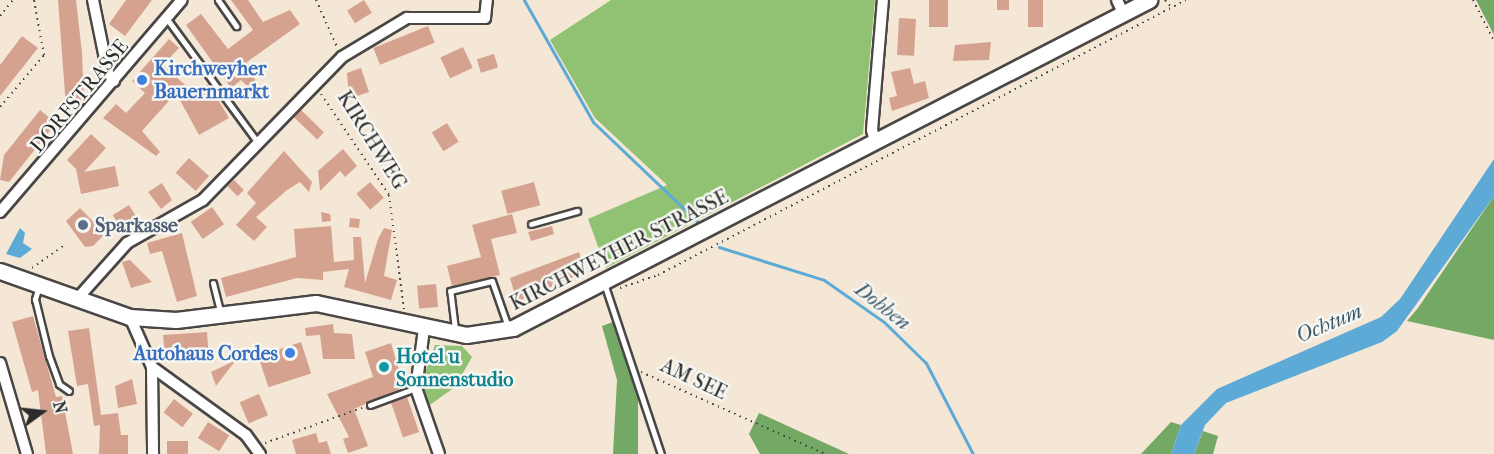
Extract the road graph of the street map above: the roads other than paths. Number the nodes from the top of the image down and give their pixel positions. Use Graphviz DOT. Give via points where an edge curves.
graph roads {
  1 [pos="93,0"];
  2 [pos="182,0"];
  3 [pos="218,0"];
  4 [pos="487,0"];
  5 [pos="883,0"];
  6 [pos="1149,0"];
  7 [pos="1120,6"];
  8 [pos="167,19"];
  9 [pos="236,26"];
  10 [pos="114,81"];
  11 [pos="875,141"];
  12 [pos="258,143"];
  13 [pos="577,211"];
  14 [pos="0,212"];
  15 [pos="531,224"];
  16 [pos="0,271"];
  17 [pos="213,283"];
  18 [pos="40,285"];
  19 [pos="606,288"];
  20 [pos="76,299"];
  21 [pos="220,316"];
  22 [pos="130,317"];
  23 [pos="508,328"];
  24 [pos="424,329"];
  25 [pos="456,334"];
  26 [pos="0,363"];
  27 [pos="152,367"];
  28 [pos="416,388"];
  29 [pos="69,391"];
  30 [pos="370,405"];
  31 [pos="258,450"];
  32 [pos="27,454"];
  33 [pos="153,454"];
  34 [pos="439,454"];
  35 [pos="661,454"];
  1 -- 10 [label="street" via="108,73"];
  2 -- 8 [label="street, DORFSTRASSE"];
  3 -- 9 [label="lane"];
  4 -- 12 [label="street" via="485,18 407,18 342,57"];
  5 -- 11 [label="street"];
  6 -- 7 [label="main road, KIRCHWEYHER STRASSE"];
  7 -- 11 [label="main road, KIRCHWEYHER STRASSE"];
  8 -- 10 [label="street, DORFSTRASSE"];
  8 -- 12 [label="lane"];
  10 -- 14 [label="street, DORFSTRASSE"];
  11 -- 19 [label="main road, KIRCHWEYHER STRASSE"];
  12 -- 20 [label="street" via="203,200 127,243"];
  13 -- 15 [label="lane"];
  16 -- 18 [label="main road, KIRCHWEYHER STRASSE"];
  17 -- 21 [label="lane"];
  18 -- 20 [label="main road, KIRCHWEYHER STRASSE"];
  18 -- 29 [label="lane" via="35,299 49,356 59,384"];
  19 -- 23 [label="main road, KIRCHWEYHER STRASSE"];
  19 -- 35 [label="lane, AM SEE"];
  20 -- 22 [label="main road, KIRCHWEYHER STRASSE"];
  21 -- 22 [label="main road, KIRCHWEYHER STRASSE"];
  21 -- 24 [label="main road, KIRCHWEYHER STRASSE" via="316,303"];
  22 -- 27 [label="street" via="138,346"];
  23 -- 25 [label="main road, KIRCHWEYHER STRASSE"];
  23 -- 25 [label="lane" via="492,281 450,291"];
  24 -- 25 [label="main road, KIRCHWEYHER STRASSE"];
  24 -- 28 [label="street"];
  26 -- 32 [label="street"];
  27 -- 31 [label="street"];
  27 -- 33 [label="street"];
  28 -- 30 [label="lane"];
  28 -- 34 [label="street"];
}
